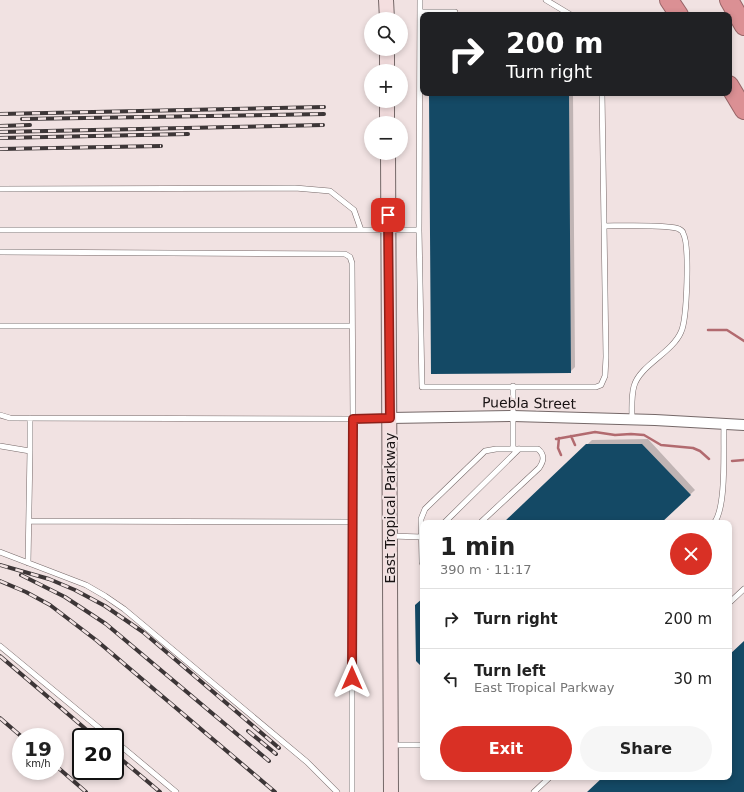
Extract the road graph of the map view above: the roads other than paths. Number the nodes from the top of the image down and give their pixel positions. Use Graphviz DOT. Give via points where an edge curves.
graph roads {
  1 [pos="386,0"];
  2 [pos="420,0"];
  3 [pos="546,0"];
  4 [pos="669,0"];
  5 [pos="678,0"];
  6 [pos="729,0"];
  7 [pos="387,12"];
  8 [pos="420,12"];
  9 [pos="455,12"];
  10 [pos="566,12"];
  11 [pos="677,12"];
  12 [pos="685,12"];
  13 [pos="744,26"];
  14 [pos="732,90"];
  15 [pos="732,93"];
  16 [pos="602,96"];
  17 [pos="744,110"];
  18 [pos="388,160"];
  19 [pos="0,190"];
  20 [pos="604,226"];
  21 [pos="0,230"];
  22 [pos="361,230"];
  23 [pos="388,230"];
  24 [pos="419,230"];
  25 [pos="0,252"];
  26 [pos="0,326"];
  27 [pos="352,326"];
  28 [pos="513,386"];
  29 [pos="0,416"];
  30 [pos="514,416"];
  31 [pos="30,418"];
  32 [pos="390,418"];
  33 [pos="353,419"];
  34 [pos="632,419"];
  35 [pos="724,425"];
  36 [pos="744,425"];
  37 [pos="0,446"];
  38 [pos="513,449"];
  39 [pos="519,449"];
  40 [pos="30,451"];
  41 [pos="421,520"];
  42 [pos="447,520"];
  43 [pos="483,520"];
  44 [pos="716,520"];
  45 [pos="29,521"];
  46 [pos="352,522"];
  47 [pos="390,536"];
  48 [pos="420,537"];
  49 [pos="0,552"];
  50 [pos="28,563"];
  51 [pos="744,589"];
  52 [pos="732,600"];
  53 [pos="0,646"];
  54 [pos="99,728"];
  55 [pos="391,745"];
  56 [pos="420,745"];
  57 [pos="124,749"];
  58 [pos="547,780"];
  59 [pos="176,792"];
  60 [pos="337,792"];
  61 [pos="352,792"];
  62 [pos="391,792"];
  63 [pos="534,792"];
  1 -- 7 [label="street"];
  2 -- 8 [label="lane"];
  3 -- 10 [label="lane"];
  4 -- 11 [label="highway"];
  5 -- 12 [label="highway"];
  6 -- 13 [label="highway"];
  8 -- 9 [label="lane"];
  8 -- 24 [label="lane"];
  14 -- 17 [label="highway"];
  15 -- 17 [label="highway"];
  16 -- 20 [label="lane"];
  18 -- 23 [label="street, East Tropical Parkway"];
  19 -- 22 [label="lane" via="295,188 330,191 354,210"];
  20 -- 28 [label="lane" via="606,357 605,376 601,385"];
  20 -- 34 [label="lane" via="677,228 683,232 686,241 687,294 682,332 674,344 640,375 634,385"];
  21 -- 22 [label="lane"];
  22 -- 23 [label="lane"];
  23 -- 24 [label="lane"];
  23 -- 32 [label="street, East Tropical Parkway"];
  24 -- 28 [label="lane" via="422,387"];
  25 -- 27 [label="lane" via="345,254 352,262"];
  26 -- 27 [label="lane"];
  27 -- 33 [label="lane"];
  28 -- 30 [label="lane"];
  29 -- 31 [label="lane"];
  30 -- 32 [label="street, Puebla Street"];
  30 -- 34 [label="street, Puebla Street"];
  30 -- 38 [label="lane"];
  31 -- 33 [label="lane"];
  31 -- 40 [label="lane"];
  32 -- 33 [label="lane"];
  32 -- 47 [label="street, East Tropical Parkway"];
  33 -- 46 [label="lane"];
  34 -- 35 [label="street, Puebla Street"];
  35 -- 36 [label="street, Puebla Street"];
  35 -- 44 [label="lane" via="722,497"];
  37 -- 40 [label="lane"];
  38 -- 39 [label="lane"];
  38 -- 41 [label="lane" via="485,451 425,509"];
  39 -- 42 [label="lane"];
  39 -- 43 [label="lane" via="538,449 544,458 542,463"];
  40 -- 45 [label="lane"];
  45 -- 46 [label="lane"];
  45 -- 50 [label="lane"];
  46 -- 61 [label="lane"];
  47 -- 48 [label="lane"];
  47 -- 55 [label="street, East Tropical Parkway"];
  49 -- 50 [label="lane"];
  50 -- 60 [label="lane" via="86,585 124,609 306,762"];
  51 -- 52 [label="lane"];
  53 -- 54 [label="lane"];
  55 -- 56 [label="lane"];
  55 -- 62 [label="street, East Tropical Parkway"];
  57 -- 59 [label="lane"];
  58 -- 63 [label="lane"];
}
